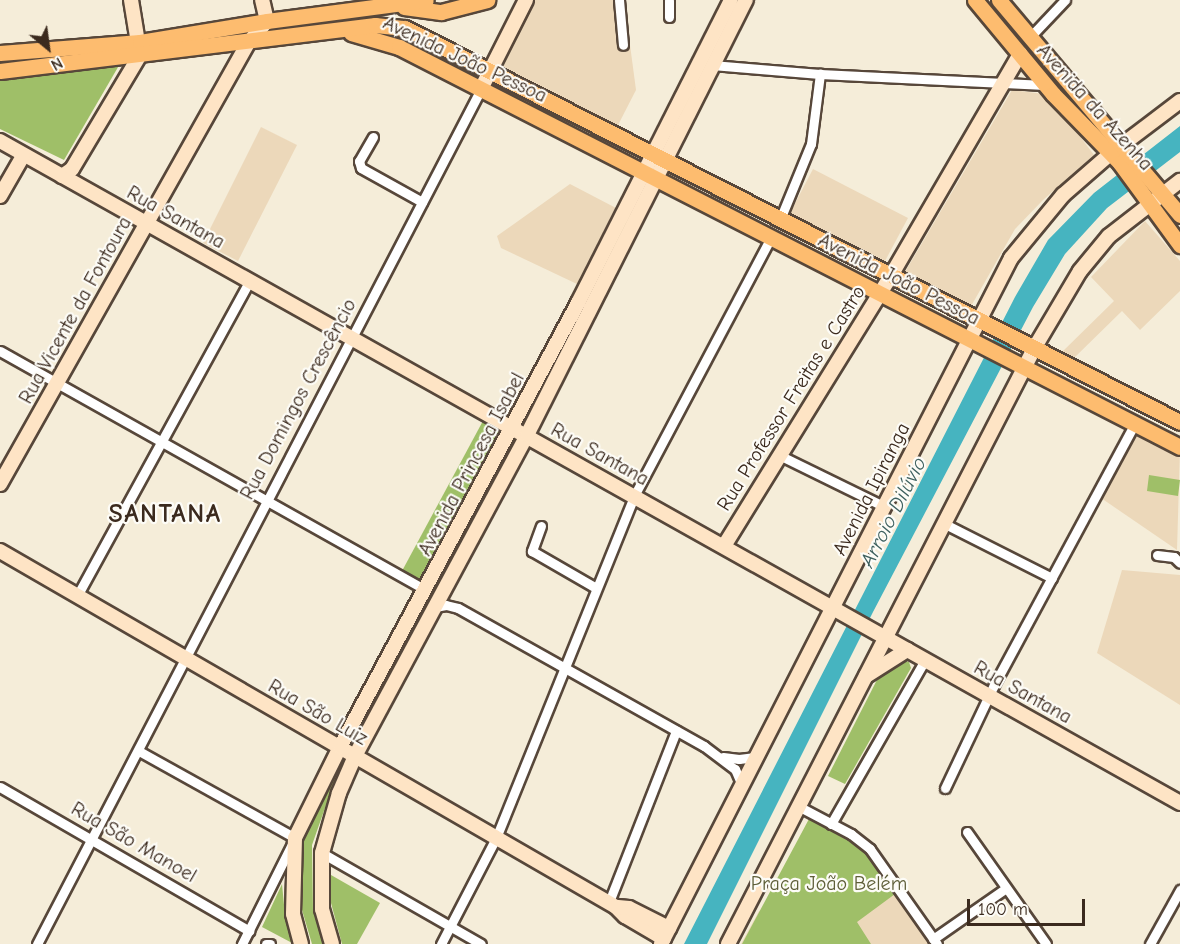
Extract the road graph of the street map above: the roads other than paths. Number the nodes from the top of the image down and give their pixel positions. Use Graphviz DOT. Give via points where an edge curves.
graph roads {
  1 [pos="131,0"];
  2 [pos="262,0"];
  3 [pos="426,0"];
  4 [pos="487,0"];
  5 [pos="526,0"];
  6 [pos="619,0"];
  7 [pos="669,0"];
  8 [pos="731,0"];
  9 [pos="746,0"];
  10 [pos="975,0"];
  11 [pos="999,0"];
  12 [pos="1065,0"];
  13 [pos="389,4"];
  14 [pos="441,12"];
  15 [pos="669,17"];
  16 [pos="267,21"];
  17 [pos="339,31"];
  18 [pos="418,33"];
  19 [pos="1030,37"];
  20 [pos="248,42"];
  21 [pos="623,45"];
  22 [pos="140,49"];
  23 [pos="0,53"];
  24 [pos="1020,54"];
  25 [pos="712,65"];
  26 [pos="491,69"];
  27 [pos="0,71"];
  28 [pos="820,74"];
  29 [pos="1002,82"];
  30 [pos="1046,85"];
  31 [pos="481,89"];
  32 [pos="1180,101"];
  33 [pos="373,137"];
  34 [pos="0,141"];
  35 [pos="1121,154"];
  36 [pos="23,156"];
  37 [pos="661,156"];
  38 [pos="652,175"];
  39 [pos="69,176"];
  40 [pos="1180,181"];
  41 [pos="1153,194"];
  42 [pos="0,196"];
  43 [pos="422,202"];
  44 [pos="1180,214"];
  45 [pos="781,217"];
  46 [pos="147,224"];
  47 [pos="771,237"];
  48 [pos="1180,245"];
  49 [pos="892,274"];
  50 [pos="250,280"];
  51 [pos="880,292"];
  52 [pos="985,322"];
  53 [pos="353,337"];
  54 [pos="975,341"];
  55 [pos="1028,344"];
  56 [pos="0,351"];
  57 [pos="1018,363"];
  58 [pos="57,383"];
  59 [pos="1180,422"];
  60 [pos="1135,423"];
  61 [pos="513,428"];
  62 [pos="527,435"];
  63 [pos="161,442"];
  64 [pos="1180,447"];
  65 [pos="779,455"];
  66 [pos="0,484"];
  67 [pos="634,496"];
  68 [pos="268,499"];
  69 [pos="885,507"];
  70 [pos="943,523"];
  71 [pos="541,526"];
  72 [pos="724,546"];
  73 [pos="0,551"];
  74 [pos="1157,555"];
  75 [pos="1178,557"];
  76 [pos="1052,578"];
  77 [pos="447,585"];
  78 [pos="596,588"];
  79 [pos="426,590"];
  80 [pos="77,596"];
  81 [pos="435,607"];
  82 [pos="459,608"];
  83 [pos="838,612"];
  84 [pos="881,634"];
  85 [pos="908,650"];
  86 [pos="186,659"];
  87 [pos="925,660"];
  88 [pos="564,668"];
  89 [pos="864,677"];
  90 [pos="917,677"];
  91 [pos="989,695"];
  92 [pos="676,731"];
  93 [pos="340,747"];
  94 [pos="139,751"];
  95 [pos="355,756"];
  96 [pos="723,757"];
  97 [pos="755,757"];
  98 [pos="741,783"];
  99 [pos="0,787"];
  100 [pos="945,788"];
  101 [pos="1180,802"];
  102 [pos="798,806"];
  103 [pos="831,824"];
  104 [pos="967,832"];
  105 [pos="295,838"];
  106 [pos="496,838"];
  107 [pos="92,839"];
  108 [pos="322,853"];
  109 [pos="1006,888"];
  110 [pos="1180,890"];
  111 [pos="612,904"];
  112 [pos="450,927"];
  113 [pos="249,931"];
  114 [pos="665,937"];
  115 [pos="935,941"];
  116 [pos="37,944"];
  117 [pos="242,944"];
  118 [pos="302,944"];
  119 [pos="332,944"];
  120 [pos="441,944"];
  121 [pos="481,944"];
  122 [pos="728,944"];
  123 [pos="1046,944"];
  124 [pos="1150,944"];
  1 -- 22 [label="main road"];
  2 -- 16 [label="main road"];
  3 -- 13 [label="main road"];
  4 -- 14 [label="main road"];
  5 -- 26 [label="main road, Rua Domingos Crescêncio"];
  6 -- 21 [label="street"];
  7 -- 15 [label="street"];
  8 -- 37 [label="main road, Avenida Princesa Isabel"];
  9 -- 25 [label="main road, Avenida Princesa Isabel"];
  10 -- 24 [label="main road, Avenida da Azenha"];
  11 -- 19 [label="main road, Avenida da Azenha"];
  12 -- 19 [label="street"];
  13 -- 14 [label="main road"];
  13 -- 16 [label="main road"];
  14 -- 18 [label="main road" via="426,20"];
  16 -- 20 [label="main road, Rua Vicente da Fontoura"];
  16 -- 22 [label="main road"];
  17 -- 18 [label="main road, Avenida João Pessoa" via="385,24"];
  17 -- 20 [label="main road"];
  17 -- 31 [label="main road, Avenida João Pessoa" via="362,34 399,47"];
  18 -- 26 [label="main road, Avenida João Pessoa"];
  19 -- 35 [label="main road, Avenida da Azenha"];
  20 -- 22 [label="main road"];
  20 -- 46 [label="main road, Rua Vicente da Fontoura"];
  22 -- 23 [label="main road"];
  22 -- 27 [label="main road"];
  22 -- 39 [label="main road"];
  24 -- 29 [label="main road, Rua Professor Freitas e Castro"];
  24 -- 30 [label="main road, Avenida da Azenha"];
  25 -- 28 [label="street"];
  25 -- 37 [label="main road, Avenida Princesa Isabel"];
  26 -- 31 [label="main road, Rua Domingos Crescêncio"];
  26 -- 37 [label="main road, Avenida João Pessoa"];
  28 -- 29 [label="street"];
  28 -- 45 [label="street" via="811,144"];
  29 -- 30 [label="street"];
  29 -- 49 [label="main road, Rua Professor Freitas e Castro"];
  30 -- 35 [label="main road, Avenida da Azenha"];
  31 -- 38 [label="main road, Avenida João Pessoa"];
  31 -- 43 [label="street, Rua Domingos Crescêncio"];
  32 -- 35 [label="main road, Avenida Ipiranga"];
  33 -- 43 [label="street" via="359,160 361,168"];
  34 -- 36 [label="main road, Rua Santana"];
  35 -- 41 [label="main road, Avenida da Azenha"];
  35 -- 52 [label="main road, Avenida Ipiranga" via="1063,195 1037,223 1011,258"];
  36 -- 39 [label="main road, Rua Santana"];
  36 -- 42 [label="main road"];
  37 -- 38 [label="main road, Avenida Princesa Isabel"];
  37 -- 45 [label="main road, Avenida João Pessoa"];
  38 -- 47 [label="main road, Avenida João Pessoa"];
  38 -- 61 [label="main road, Avenida Princesa Isabel"];
  38 -- 62 [label="main road, Avenida Princesa Isabel"];
  39 -- 46 [label="main road, Rua Santana"];
  40 -- 41 [label="main road"];
  41 -- 44 [label="main road, Avenida da Azenha"];
  41 -- 48 [label="main road, Avenida da Azenha"];
  41 -- 55 [label="main road" via="1109,236"];
  43 -- 53 [label="street, Rua Domingos Crescêncio"];
  45 -- 49 [label="main road, Avenida João Pessoa"];
  46 -- 50 [label="main road, Rua Santana"];
  46 -- 58 [label="main road, Rua Vicente da Fontoura"];
  47 -- 51 [label="main road, Avenida João Pessoa"];
  47 -- 67 [label="street"];
  49 -- 51 [label="main road, Rua Professor Freitas e Castro"];
  49 -- 52 [label="main road, Avenida João Pessoa"];
  50 -- 53 [label="main road, Rua Santana"];
  50 -- 63 [label="street"];
  51 -- 54 [label="main road, Avenida João Pessoa"];
  51 -- 65 [label="main road, Rua Professor Freitas e Castro"];
  52 -- 54 [label="main road, Avenida Ipiranga"];
  52 -- 55 [label="main road, Avenida João Pessoa"];
  53 -- 61 [label="main road, Rua Santana"];
  53 -- 68 [label="street, Rua Domingos Crescêncio"];
  54 -- 57 [label="main road, Avenida João Pessoa"];
  54 -- 69 [label="main road, Avenida Ipiranga"];
  55 -- 57 [label="main road"];
  55 -- 59 [label="main road, Avenida João Pessoa"];
  56 -- 58 [label="street"];
  57 -- 60 [label="main road, Avenida João Pessoa"];
  57 -- 70 [label="main road"];
  58 -- 63 [label="street"];
  58 -- 66 [label="main road, Rua Vicente da Fontoura"];
  60 -- 64 [label="main road, Avenida João Pessoa"];
  60 -- 76 [label="street"];
  61 -- 62 [label="main road, Rua Santana"];
  61 -- 79 [label="main road, Avenida Princesa Isabel"];
  62 -- 67 [label="main road, Rua Santana"];
  62 -- 77 [label="main road, Avenida Princesa Isabel"];
  63 -- 68 [label="street"];
  63 -- 80 [label="street"];
  65 -- 69 [label="street"];
  65 -- 72 [label="main road, Rua Professor Freitas e Castro"];
  67 -- 72 [label="main road, Rua Santana"];
  67 -- 78 [label="street"];
  68 -- 79 [label="street"];
  68 -- 86 [label="street, Rua Domingos Crescêncio"];
  69 -- 83 [label="main road, Avenida Ipiranga"];
  70 -- 76 [label="street"];
  70 -- 84 [label="main road"];
  71 -- 78 [label="street" via="532,551"];
  72 -- 83 [label="main road, Rua Santana"];
  73 -- 80 [label="main road, Rua São Luiz"];
  74 -- 75 [label="street"];
  76 -- 91 [label="street"];
  77 -- 81 [label="main road, Avenida Princesa Isabel"];
  77 -- 82 [label="street"];
  78 -- 88 [label="street"];
  79 -- 93 [label="main road, Avenida Princesa Isabel"];
  80 -- 86 [label="main road, Rua São Luiz"];
  81 -- 82 [label="street"];
  81 -- 95 [label="main road, Avenida Princesa Isabel"];
  82 -- 88 [label="street"];
  83 -- 84 [label="main road, Rua Santana"];
  83 -- 97 [label="main road, Avenida Ipiranga"];
  84 -- 85 [label="main road, Rua Santana"];
  84 -- 89 [label="main road"];
  85 -- 87 [label="main road, Rua Santana"];
  85 -- 89 [label="main road"];
  85 -- 90 [label="street"];
  86 -- 93 [label="main road, Rua São Luiz"];
  86 -- 94 [label="street, Rua Domingos Crescêncio"];
  87 -- 90 [label="street"];
  87 -- 91 [label="main road, Rua Santana"];
  88 -- 92 [label="street"];
  88 -- 106 [label="street"];
  89 -- 102 [label="main road"];
  90 -- 103 [label="street"];
  91 -- 100 [label="street"];
  91 -- 101 [label="main road, Rua Santana"];
  92 -- 96 [label="street"];
  92 -- 111 [label="street"];
  93 -- 95 [label="main road, Rua São Luiz"];
  93 -- 105 [label="main road, Avenida Princesa Isabel"];
  94 -- 105 [label="street"];
  94 -- 107 [label="street, Rua Domingos Crescêncio"];
  95 -- 106 [label="main road, Rua São Luiz"];
  95 -- 108 [label="main road, Avenida Princesa Isabel" via="339,793"];
  96 -- 97 [label="street"];
  96 -- 98 [label="street" via="735,769"];
  97 -- 98 [label="main road, Avenida Ipiranga"];
  98 -- 114 [label="main road, Avenida Ipiranga"];
  99 -- 107 [label="street, Rua São Manoel"];
  102 -- 103 [label="street"];
  102 -- 122 [label="main road"];
  103 -- 115 [label="street" via="870,849"];
  104 -- 109 [label="street"];
  105 -- 113 [label="street, Avenida Princesa Isabel"];
  105 -- 118 [label="main road" via="293,914"];
  106 -- 111 [label="main road, Rua São Luiz"];
  106 -- 112 [label="street"];
  107 -- 113 [label="street, Rua São Manoel"];
  107 -- 116 [label="street, Rua Domingos Crescêncio"];
  108 -- 112 [label="street"];
  108 -- 119 [label="main road" via="322,909"];
  109 -- 115 [label="street"];
  109 -- 123 [label="street"];
  110 -- 124 [label="street"];
  111 -- 114 [label="main road, Rua São Luiz" via="625,916"];
  112 -- 120 [label="street"];
  112 -- 121 [label="street"];
  113 -- 117 [label="street, Avenida Princesa Isabel"];
}
